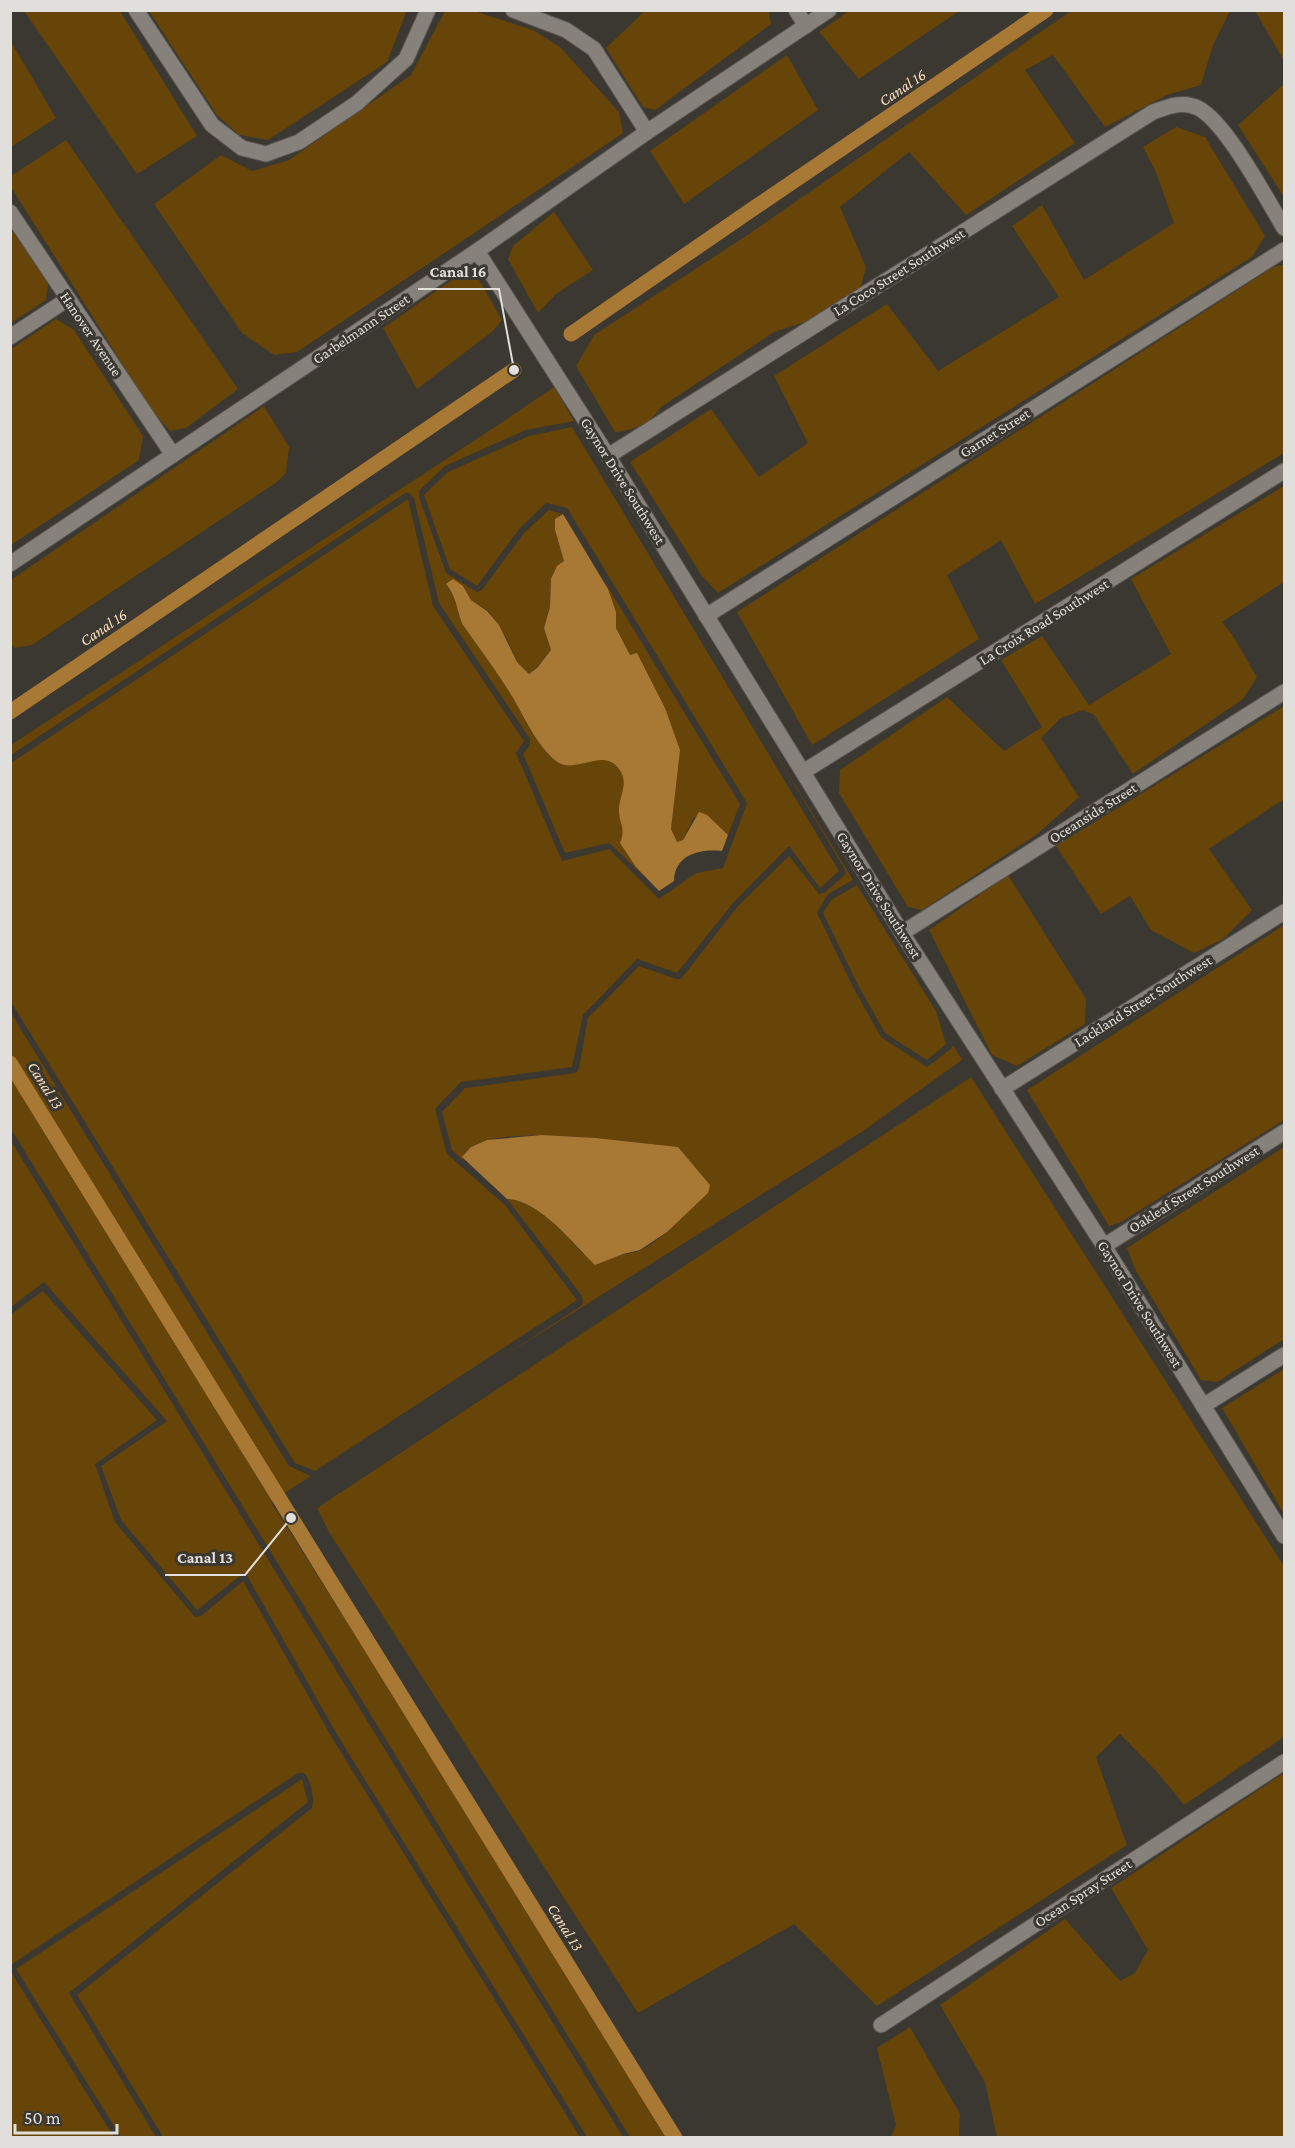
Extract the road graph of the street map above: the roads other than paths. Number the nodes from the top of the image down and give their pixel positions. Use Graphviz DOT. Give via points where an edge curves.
graph roads {
  1 [pos="136,10"];
  2 [pos="428,10"];
  3 [pos="513,10"];
  4 [pos="796,10"];
  5 [pos="829,10"];
  6 [pos="806,26"];
  7 [pos="647,132"];
  8 [pos="10,212"];
  9 [pos="1284,228"];
  10 [pos="477,250"];
  11 [pos="1284,250"];
  12 [pos="68,299"];
  13 [pos="10,338"];
  14 [pos="173,455"];
  15 [pos="608,456"];
  16 [pos="1284,471"];
  17 [pos="10,564"];
  18 [pos="706,616"];
  19 [pos="1284,692"];
  20 [pos="803,772"];
  21 [pos="1284,912"];
  22 [pos="902,933"];
  23 [pos="1002,1089"];
  24 [pos="1284,1132"];
  25 [pos="1104,1246"];
  26 [pos="1284,1355"];
  27 [pos="1203,1406"];
  28 [pos="1284,1536"];
  29 [pos="1284,1762"];
  30 [pos="880,2025"];
  1 -- 2 [label="street" via="212,125 242,148 266,154 299,142 357,103 406,59"];
  3 -- 7 [label="street" via="566,30 594,49"];
  4 -- 6 [label="street"];
  5 -- 6 [label="street, Garbelmann Street"];
  6 -- 7 [label="street, Garbelmann Street"];
  7 -- 10 [label="street, Garbelmann Street"];
  8 -- 12 [label="street, Hanover Avenue"];
  9 -- 15 [label="street, La Coco Street Southwest" via="1214,120 1197,107 1174,104 1153,112"];
  10 -- 14 [label="street, Garbelmann Street"];
  10 -- 15 [label="street, Gaynor Drive Southwest"];
  11 -- 18 [label="street, Garnet Street"];
  12 -- 13 [label="street"];
  12 -- 14 [label="street, Hanover Avenue"];
  14 -- 17 [label="street, Garbelmann Street"];
  15 -- 18 [label="street, Gaynor Drive Southwest"];
  16 -- 20 [label="street, La Croix Road Southwest"];
  18 -- 20 [label="street, Gaynor Drive Southwest"];
  19 -- 22 [label="street, Oceanside Street"];
  20 -- 22 [label="street, Gaynor Drive Southwest"];
  21 -- 23 [label="street, Lackland Street Southwest"];
  22 -- 23 [label="street, Gaynor Drive Southwest"];
  23 -- 25 [label="street, Gaynor Drive Southwest"];
  24 -- 25 [label="street, Oakleaf Street Southwest"];
  25 -- 27 [label="street, Gaynor Drive Southwest"];
  26 -- 27 [label="street"];
  27 -- 28 [label="street, Gaynor Drive Southwest"];
  29 -- 30 [label="street, Ocean Spray Street"];
}
